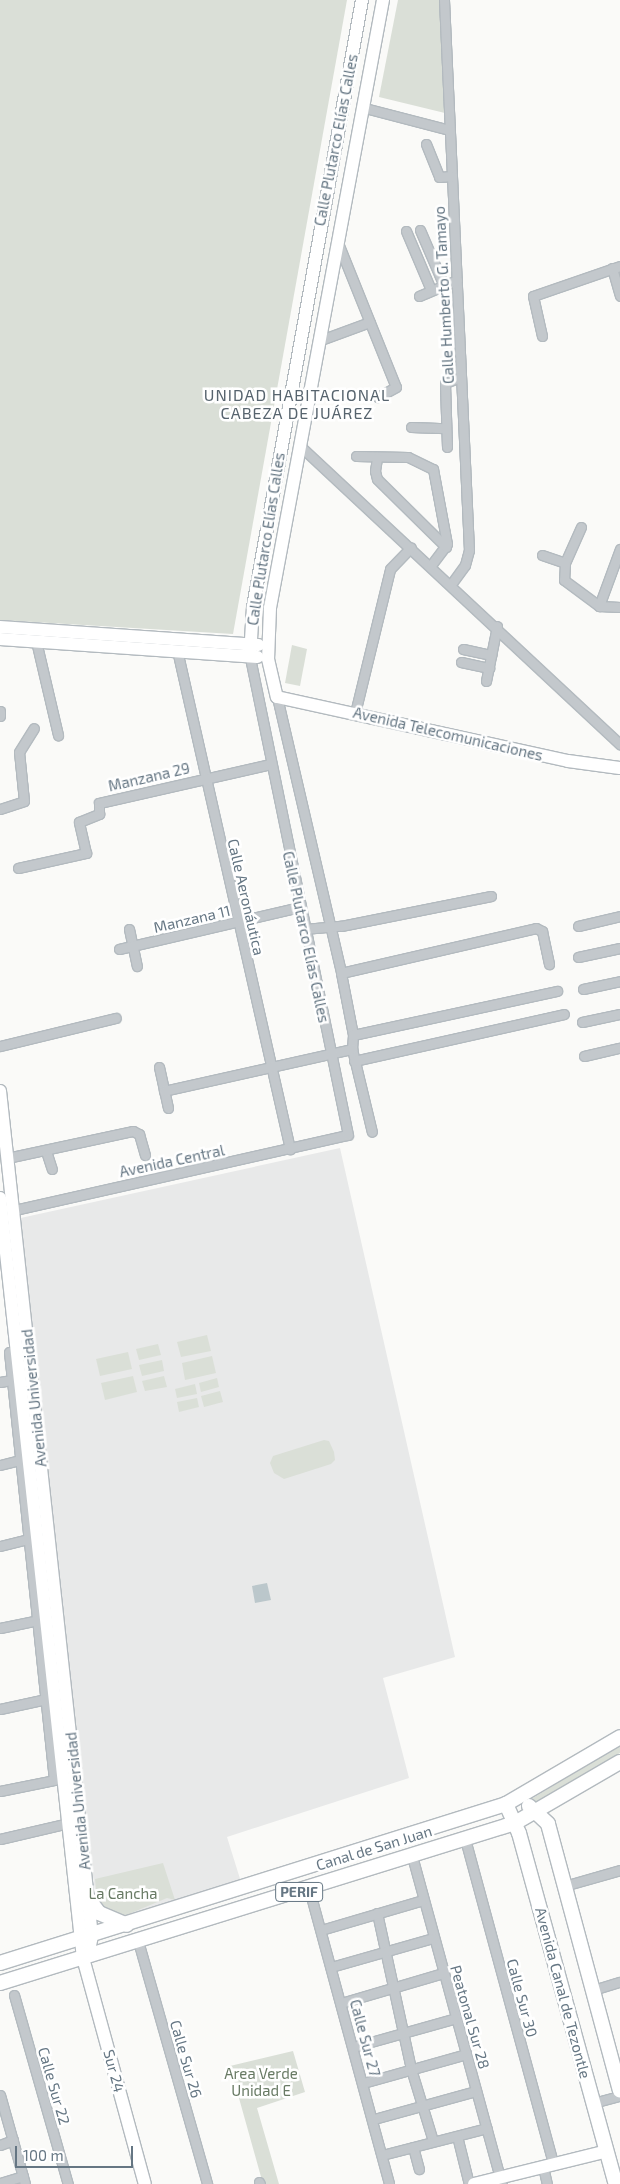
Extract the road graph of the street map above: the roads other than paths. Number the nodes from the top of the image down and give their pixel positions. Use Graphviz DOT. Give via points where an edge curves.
graph roads {
  1 [pos="362,0"];
  2 [pos="383,0"];
  3 [pos="444,0"];
  4 [pos="361,107"];
  5 [pos="449,130"];
  6 [pos="426,144"];
  7 [pos="452,176"];
  8 [pos="420,230"];
  9 [pos="406,231"];
  10 [pos="336,239"];
  11 [pos="616,267"];
  12 [pos="312,269"];
  13 [pos="330,272"];
  14 [pos="457,280"];
  15 [pos="444,286"];
  16 [pos="431,290"];
  17 [pos="419,296"];
  18 [pos="620,296"];
  19 [pos="370,322"];
  20 [pos="542,336"];
  21 [pos="318,341"];
  22 [pos="461,377"];
  23 [pos="378,397"];
  24 [pos="411,426"];
  25 [pos="446,428"];
  26 [pos="299,445"];
  27 [pos="447,447"];
  28 [pos="356,456"];
  29 [pos="378,458"];
  30 [pos="581,527"];
  31 [pos="411,547"];
  32 [pos="446,548"];
  33 [pos="620,549"];
  34 [pos="542,555"];
  35 [pos="565,563"];
  36 [pos="431,565"];
  37 [pos="451,584"];
  38 [pos="599,606"];
  39 [pos="620,607"];
  40 [pos="497,626"];
  41 [pos="0,627"];
  42 [pos="0,639"];
  43 [pos="36,641"];
  44 [pos="463,649"];
  45 [pos="177,650"];
  46 [pos="250,650"];
  47 [pos="268,652"];
  48 [pos="491,655"];
  49 [pos="461,662"];
  50 [pos="488,668"];
  51 [pos="486,681"];
  52 [pos="277,697"];
  53 [pos="0,711"];
  54 [pos="355,713"];
  55 [pos="0,716"];
  56 [pos="34,728"];
  57 [pos="58,735"];
  58 [pos="620,744"];
  59 [pos="271,764"];
  60 [pos="620,768"];
  61 [pos="205,778"];
  62 [pos="0,809"];
  63 [pos="18,868"];
  64 [pos="491,896"];
  65 [pos="299,907"];
  66 [pos="620,916"];
  67 [pos="237,923"];
  68 [pos="330,926"];
  69 [pos="578,926"];
  70 [pos="129,929"];
  71 [pos="304,929"];
  72 [pos="133,946"];
  73 [pos="620,948"];
  74 [pos="119,949"];
  75 [pos="578,957"];
  76 [pos="548,964"];
  77 [pos="137,966"];
  78 [pos="342,972"];
  79 [pos="620,981"];
  80 [pos="584,989"];
  81 [pos="557,991"];
  82 [pos="564,1014"];
  83 [pos="620,1014"];
  84 [pos="116,1018"];
  85 [pos="582,1022"];
  86 [pos="353,1035"];
  87 [pos="0,1046"];
  88 [pos="620,1048"];
  89 [pos="352,1049"];
  90 [pos="331,1054"];
  91 [pos="584,1056"];
  92 [pos="354,1061"];
  93 [pos="159,1067"];
  94 [pos="271,1067"];
  95 [pos="0,1091"];
  96 [pos="164,1091"];
  97 [pos="168,1108"];
  98 [pos="372,1132"];
  99 [pos="348,1135"];
  100 [pos="290,1149"];
  101 [pos="46,1151"];
  102 [pos="145,1155"];
  103 [pos="7,1158"];
  104 [pos="52,1169"];
  105 [pos="0,1198"];
  106 [pos="5,1212"];
  107 [pos="6,1299"];
  108 [pos="9,1352"];
  109 [pos="16,1379"];
  110 [pos="0,1382"];
  111 [pos="33,1442"];
  112 [pos="25,1459"];
  113 [pos="0,1465"];
  114 [pos="29,1539"];
  115 [pos="0,1546"];
  116 [pos="42,1619"];
  117 [pos="0,1628"];
  118 [pos="51,1698"];
  119 [pos="0,1709"];
  120 [pos="620,1737"];
  121 [pos="67,1750"];
  122 [pos="620,1762"];
  123 [pos="59,1779"];
  124 [pos="0,1791"];
  125 [pos="512,1801"];
  126 [pos="536,1811"];
  127 [pos="515,1823"];
  128 [pos="69,1824"];
  129 [pos="0,1839"];
  130 [pos="465,1839"];
  131 [pos="412,1856"];
  132 [pos="620,1870"];
  133 [pos="564,1886"];
  134 [pos="87,1897"];
  135 [pos="312,1900"];
  136 [pos="423,1900"];
  137 [pos="377,1913"];
  138 [pos="128,1925"];
  139 [pos="321,1930"];
  140 [pos="87,1937"];
  141 [pos="433,1938"];
  142 [pos="138,1941"];
  143 [pos="387,1952"];
  144 [pos="83,1958"];
  145 [pos="0,1963"];
  146 [pos="331,1967"];
  147 [pos="443,1973"];
  148 [pos="620,1982"];
  149 [pos="0,1983"];
  150 [pos="395,1987"];
  151 [pos="593,1990"];
  152 [pos="14,1995"];
  153 [pos="341,2003"];
  154 [pos="456,2018"];
  155 [pos="405,2033"];
  156 [pos="353,2047"];
  157 [pos="466,2054"];
  158 [pos="411,2069"];
  159 [pos="363,2083"];
  160 [pos="620,2090"];
  161 [pos="476,2091"];
  162 [pos="0,2095"];
  163 [pos="620,2096"];
  164 [pos="593,2103"];
  165 [pos="422,2106"];
  166 [pos="2,2107"];
  167 [pos="374,2119"];
  168 [pos="487,2128"];
  169 [pos="457,2136"];
  170 [pos="13,2140"];
  171 [pos="433,2141"];
  172 [pos="0,2145"];
  173 [pos="413,2147"];
  174 [pos="607,2152"];
  175 [pos="382,2155"];
  176 [pos="548,2165"];
  177 [pos="419,2169"];
  178 [pos="24,2180"];
  179 [pos="501,2180"];
  180 [pos="0,2183"];
  181 [pos="68,2184"];
  182 [pos="145,2184"];
  183 [pos="207,2184"];
  184 [pos="389,2184"];
  185 [pos="469,2184"];
  186 [pos="474,2184"];
  187 [pos="548,2184"];
  188 [pos="616,2184"];
  1 -- 12 [label="street, Calle Plutarco Elías Calles"];
  2 -- 4 [label="street, Calle Plutarco Elías Calles"];
  3 -- 5 [label="street, Calle Humberto G. Tamayo"];
  4 -- 5 [label="street"];
  4 -- 10 [label="street, Calle Plutarco Elías Calles"];
  5 -- 7 [label="street, Calle Humberto G. Tamayo"];
  6 -- 7 [label="street" via="439,177"];
  7 -- 14 [label="street, Calle Humberto G. Tamayo"];
  8 -- 15 [label="street"];
  9 -- 16 [label="street"];
  10 -- 13 [label="street, Calle Plutarco Elías Calles"];
  10 -- 19 [label="street"];
  11 -- 18 [label="street"];
  11 -- 20 [label="street" via="533,296"];
  12 -- 13 [label="street"];
  12 -- 46 [label="street, Calle Plutarco Elías Calles" via="253,607"];
  13 -- 21 [label="street, Calle Plutarco Elías Calles"];
  14 -- 15 [label="street"];
  14 -- 22 [label="street, Calle Humberto G. Tamayo"];
  15 -- 16 [label="street"];
  16 -- 17 [label="street"];
  19 -- 21 [label="street"];
  19 -- 23 [label="street" via="396,386"];
  21 -- 26 [label="street, Calle Plutarco Elías Calles"];
  22 -- 25 [label="street" via="445,383"];
  22 -- 37 [label="street, Calle Humberto G. Tamayo" via="469,550 465,565"];
  24 -- 25 [label="street"];
  25 -- 27 [label="street"];
  26 -- 31 [label="street"];
  26 -- 47 [label="street, Calle Plutarco Elías Calles" via="270,608"];
  28 -- 29 [label="street"];
  29 -- 32 [label="street" via="374,471 377,479"];
  29 -- 32 [label="street" via="408,457 433,469"];
  30 -- 35 [label="street"];
  31 -- 36 [label="street"];
  31 -- 54 [label="street" via="390,570"];
  32 -- 36 [label="street"];
  33 -- 38 [label="street"];
  34 -- 35 [label="street"];
  35 -- 38 [label="street" via="564,580"];
  36 -- 37 [label="street"];
  37 -- 40 [label="street"];
  38 -- 39 [label="street"];
  40 -- 48 [label="street"];
  40 -- 58 [label="street"];
  41 -- 46 [label="street"];
  42 -- 43 [label="street"];
  43 -- 45 [label="street"];
  43 -- 57 [label="street"];
  44 -- 48 [label="street"];
  45 -- 46 [label="street"];
  45 -- 61 [label="street, Calle Aeronáutica"];
  46 -- 47 [label="street"];
  46 -- 59 [label="street, Calle Plutarco Elías Calles"];
  47 -- 52 [label="street, Calle Plutarco Elías Calles"];
  48 -- 50 [label="street"];
  49 -- 50 [label="street"];
  50 -- 51 [label="street"];
  52 -- 54 [label="street, Avenida Telecomunicaciones"];
  52 -- 68 [label="street, Calle Plutarco Elías Calles"];
  53 -- 55 [label="street"];
  54 -- 60 [label="street, Avenida Telecomunicaciones" via="568,761"];
  56 -- 62 [label="street" via="19,752 24,801"];
  59 -- 61 [label="street, Manzana 29"];
  59 -- 65 [label="street, Calle Plutarco Elías Calles"];
  61 -- 63 [label="street, Manzana 29" via="99,803 99,814 79,822 86,853"];
  61 -- 67 [label="street, Calle Aeronáutica"];
  64 -- 68 [label="street"];
  65 -- 67 [label="street, Manzana 11"];
  65 -- 71 [label="street, Calle Plutarco Elías Calles"];
  66 -- 69 [label="street"];
  67 -- 72 [label="street, Manzana 11"];
  67 -- 94 [label="street, Calle Aeronáutica"];
  68 -- 71 [label="street"];
  68 -- 78 [label="street, Calle Plutarco Elías Calles"];
  70 -- 72 [label="street"];
  71 -- 90 [label="street, Calle Plutarco Elías Calles"];
  72 -- 74 [label="street, Manzana 11"];
  72 -- 77 [label="street"];
  73 -- 75 [label="street"];
  76 -- 78 [label="street" via="542,931 536,928"];
  78 -- 86 [label="street, Calle Plutarco Elías Calles"];
  79 -- 80 [label="street"];
  81 -- 86 [label="street"];
  82 -- 92 [label="street"];
  83 -- 85 [label="street"];
  84 -- 87 [label="street"];
  86 -- 89 [label="street, Calle Plutarco Elías Calles"];
  88 -- 91 [label="street"];
  89 -- 90 [label="street"];
  89 -- 92 [label="street, Calle Plutarco Elías Calles"];
  90 -- 94 [label="street"];
  90 -- 99 [label="street, Calle Plutarco Elías Calles" via="349,1126"];
  92 -- 98 [label="street, Calle Plutarco Elías Calles"];
  93 -- 96 [label="street"];
  94 -- 96 [label="street"];
  94 -- 100 [label="street, Calle Aeronáutica"];
  95 -- 103 [label="street, Avenida Universidad"];
  96 -- 97 [label="street"];
  99 -- 100 [label="street, Avenida Central"];
  100 -- 106 [label="street, Avenida Central"];
  101 -- 102 [label="street" via="133,1131 140,1136"];
  101 -- 103 [label="street"];
  101 -- 104 [label="street"];
  103 -- 106 [label="street, Avenida Universidad"];
  105 -- 106 [label="street, Avenida Universidad"];
  106 -- 107 [label="street, Avenida Universidad"];
  106 -- 111 [label="street, Avenida Universidad"];
  107 -- 109 [label="street, Avenida Universidad"];
  108 -- 109 [label="street"];
  109 -- 110 [label="street"];
  109 -- 111 [label="street, Avenida Universidad"];
  109 -- 112 [label="street"];
  111 -- 112 [label="street, Avenida Universidad"];
  111 -- 121 [label="street, Avenida Universidad"];
  112 -- 113 [label="street"];
  112 -- 114 [label="street"];
  112 -- 116 [label="street, Avenida Universidad"];
  114 -- 115 [label="street"];
  114 -- 116 [label="street"];
  116 -- 117 [label="street"];
  116 -- 118 [label="street, Avenida Universidad"];
  118 -- 119 [label="street"];
  118 -- 121 [label="street, Avenida Universidad"];
  118 -- 123 [label="street"];
  120 -- 125 [label="main road, Canal de San Juan / PERIF"];
  121 -- 123 [label="street, Avenida Universidad"];
  121 -- 134 [label="street, Avenida Universidad"];
  122 -- 126 [label="main road, PERIF"];
  123 -- 124 [label="street"];
  123 -- 128 [label="street, Avenida Universidad"];
  125 -- 126 [label="main road, Avenida Canal de Tezontle"];
  125 -- 127 [label="main road, Avenida Canal de Tezontle"];
  125 -- 138 [label="main road, Canal de San Juan / PERIF"];
  126 -- 127 [label="main road, Canal de San Juan / PERIF"];
  126 -- 133 [label="main road, Avenida Canal de Tezontle" via="548,1824"];
  127 -- 130 [label="main road, Canal de San Juan / PERIF"];
  127 -- 164 [label="main road, Avenida Canal de Tezontle"];
  128 -- 129 [label="street"];
  128 -- 140 [label="street, Avenida Universidad"];
  130 -- 131 [label="main road, Canal de San Juan / PERIF"];
  130 -- 176 [label="street, Calle Sur 30"];
  131 -- 136 [label="street, Peatonal Sur 28"];
  131 -- 142 [label="main road, Canal de San Juan / PERIF" via="196,1928"];
  132 -- 133 [label="street"];
  133 -- 151 [label="main road, Avenida Canal de Tezontle"];
  134 -- 138 [label="main road" via="107,1919"];
  134 -- 140 [label="street, Avenida Universidad"];
  135 -- 139 [label="street, Calle Sur 27"];
  136 -- 137 [label="street"];
  136 -- 141 [label="street, Peatonal Sur 28"];
  137 -- 139 [label="street"];
  137 -- 143 [label="street"];
  138 -- 140 [label="main road, Canal de San Juan / PERIF"];
  139 -- 146 [label="street, Calle Sur 27"];
  140 -- 144 [label="street, Avenida Universidad" via="90,1950"];
  140 -- 145 [label="main road, Canal de San Juan / PERIF"];
  141 -- 143 [label="street"];
  141 -- 147 [label="street, Peatonal Sur 28"];
  142 -- 144 [label="main road, Canal de San Juan / PERIF"];
  142 -- 183 [label="street, Calle Sur 26"];
  143 -- 146 [label="street"];
  143 -- 150 [label="street"];
  144 -- 149 [label="main road, Canal de San Juan / PERIF"];
  144 -- 182 [label="street, Sur 24"];
  146 -- 153 [label="street, Calle Sur 27"];
  147 -- 150 [label="street"];
  147 -- 154 [label="street, Peatonal Sur 28"];
  148 -- 151 [label="street"];
  150 -- 153 [label="street"];
  150 -- 155 [label="street"];
  151 -- 160 [label="main road, Avenida Canal de Tezontle"];
  152 -- 181 [label="street, Calle Sur 22"];
  153 -- 156 [label="street, Calle Sur 27"];
  154 -- 155 [label="street"];
  154 -- 157 [label="street, Peatonal Sur 28"];
  155 -- 156 [label="street"];
  155 -- 158 [label="street"];
  156 -- 159 [label="street, Calle Sur 27"];
  157 -- 158 [label="street"];
  157 -- 161 [label="street, Peatonal Sur 28"];
  158 -- 159 [label="street"];
  158 -- 165 [label="street"];
  159 -- 167 [label="street, Calle Sur 27"];
  161 -- 165 [label="street"];
  161 -- 168 [label="street, Peatonal Sur 28"];
  162 -- 166 [label="street"];
  163 -- 164 [label="street"];
  164 -- 174 [label="main road, Avenida Canal de Tezontle"];
  165 -- 167 [label="street"];
  165 -- 171 [label="street"];
  166 -- 170 [label="street"];
  167 -- 175 [label="street, Calle Sur 27"];
  168 -- 169 [label="street"];
  168 -- 179 [label="street, Peatonal Sur 28"];
  169 -- 171 [label="street"];
  169 -- 185 [label="street"];
  170 -- 172 [label="street"];
  170 -- 178 [label="street"];
  171 -- 173 [label="street"];
  173 -- 175 [label="street"];
  173 -- 177 [label="street"];
  174 -- 176 [label="street"];
  174 -- 188 [label="main road, Avenida Canal de Tezontle"];
  175 -- 184 [label="street, Calle Sur 27"];
  176 -- 179 [label="street"];
  176 -- 187 [label="street, Calle Sur 30"];
  178 -- 180 [label="street"];
  179 -- 186 [label="street"];
}
